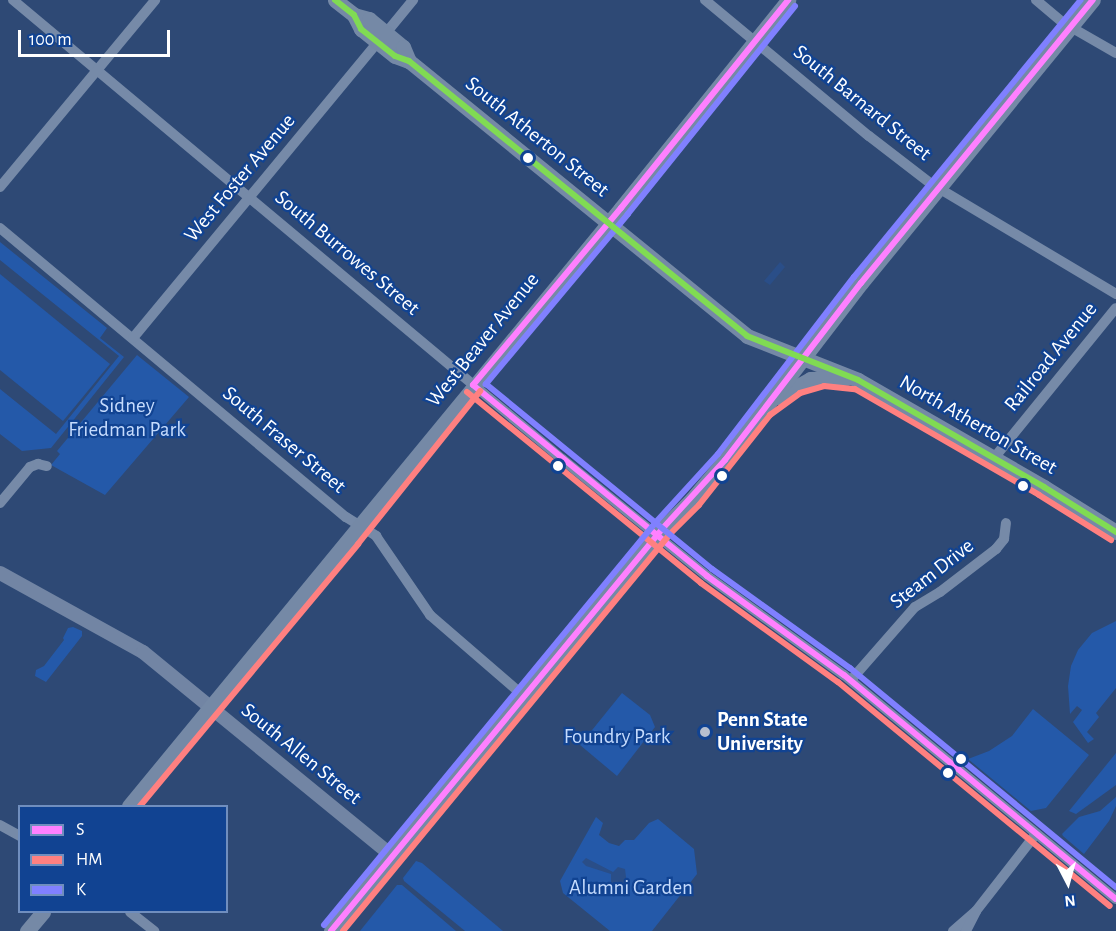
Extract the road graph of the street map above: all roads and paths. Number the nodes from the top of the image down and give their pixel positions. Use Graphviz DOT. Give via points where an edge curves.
graph roads {
  1 [pos="13,0"];
  2 [pos="155,0"];
  3 [pos="335,0"];
  4 [pos="413,0"];
  5 [pos="705,0"];
  6 [pos="788,0"];
  7 [pos="1036,0"];
  8 [pos="1093,0"];
  9 [pos="1072,27"];
  10 [pos="382,38"];
  11 [pos="755,41"];
  12 [pos="1116,53"];
  13 [pos="97,70"];
  14 [pos="0,188"];
  15 [pos="939,189"];
  16 [pos="250,197"];
  17 [pos="608,223"];
  18 [pos="0,228"];
  19 [pos="1116,294"];
  20 [pos="1116,308"];
  21 [pos="133,338"];
  22 [pos="809,360"];
  23 [pos="858,380"];
  24 [pos="473,385"];
  25 [pos="764,408"];
  26 [pos="994,458"];
  27 [pos="47,466"];
  28 [pos="0,503"];
  29 [pos="1006,523"];
  30 [pos="360,526"];
  31 [pos="1116,532"];
  32 [pos="657,536"];
  33 [pos="0,573"];
  34 [pos="851,680"];
  35 [pos="525,697"];
  36 [pos="211,707"];
  37 [pos="131,805"];
  38 [pos="0,825"];
  39 [pos="1036,834"];
  40 [pos="18,835"];
  41 [pos="392,856"];
  42 [pos="1116,899"];
  43 [pos="976,910"];
  44 [pos="42,913"];
  45 [pos="131,913"];
  46 [pos="27,931"];
  47 [pos="154,931"];
  48 [pos="331,931"];
  49 [pos="953,931"];
  50 [pos="966,931"];
  1 -- 13 [label="street, South Burrowes Street"];
  2 -- 13 [label="street"];
  3 -- 10 [label="main road, South Atherton Street" via="354,15 361,28"];
  4 -- 10 [label="street, West Foster Avenue"];
  5 -- 11 [label="street, South Barnard Street"];
  6 -- 11 [label="main road, West Beaver Avenue"];
  7 -- 9 [label="street"];
  8 -- 9 [label="main road"];
  9 -- 12 [label="street"];
  9 -- 15 [label="main road"];
  10 -- 16 [label="street, West Foster Avenue"];
  10 -- 17 [label="main road, South Atherton Street" via="395,56 409,61"];
  11 -- 15 [label="street, South Barnard Street"];
  11 -- 17 [label="main road, West Beaver Avenue"];
  13 -- 14 [label="street"];
  13 -- 16 [label="street, South Burrowes Street"];
  15 -- 19 [label="street, South Barnard Street"];
  15 -- 22 [label="main road"];
  16 -- 21 [label="street, West Foster Avenue"];
  16 -- 24 [label="street, South Burrowes Street"];
  17 -- 22 [label="main road, South Atherton Street" via="747,336"];
  17 -- 24 [label="main road, West Beaver Avenue"];
  18 -- 21 [label="street, South Fraser Street"];
  20 -- 26 [label="street, Railroad Avenue"];
  21 -- 30 [label="street, South Fraser Street"];
  22 -- 23 [label="main road, North Atherton Street"];
  22 -- 25 [label="main road"];
  23 -- 25 [label="main road" via="810,379"];
  23 -- 26 [label="main road, North Atherton Street"];
  24 -- 30 [label="main road, West Beaver Avenue"];
  24 -- 32 [label="street, South Burrowes Street"];
  25 -- 32 [label="main road" via="692,499"];
  26 -- 31 [label="main road, North Atherton Street"];
  27 -- 28 [label="street" via="30,467"];
  29 -- 34 [label="street, Steam Drive" via="1004,539 996,549 915,607"];
  30 -- 35 [label="street, South Fraser Street" via="380,540 434,618"];
  30 -- 36 [label="main road, West Beaver Avenue"];
  32 -- 34 [label="street, South Burrowes Street"];
  32 -- 35 [label="main road"];
  33 -- 36 [label="street, South Allen Street" via="139,649"];
  34 -- 39 [label="street, South Burrowes Street"];
  35 -- 41 [label="main road"];
  36 -- 37 [label="main road, West Beaver Avenue"];
  36 -- 41 [label="street, South Allen Street"];
  38 -- 40 [label="street"];
  39 -- 42 [label="street, South Burrowes Street"];
  39 -- 43 [label="street"];
  41 -- 48 [label="main road"];
  43 -- 49 [label="street"];
  43 -- 50 [label="street"];
  44 -- 46 [label="main road"];
  45 -- 47 [label="street"];
}
